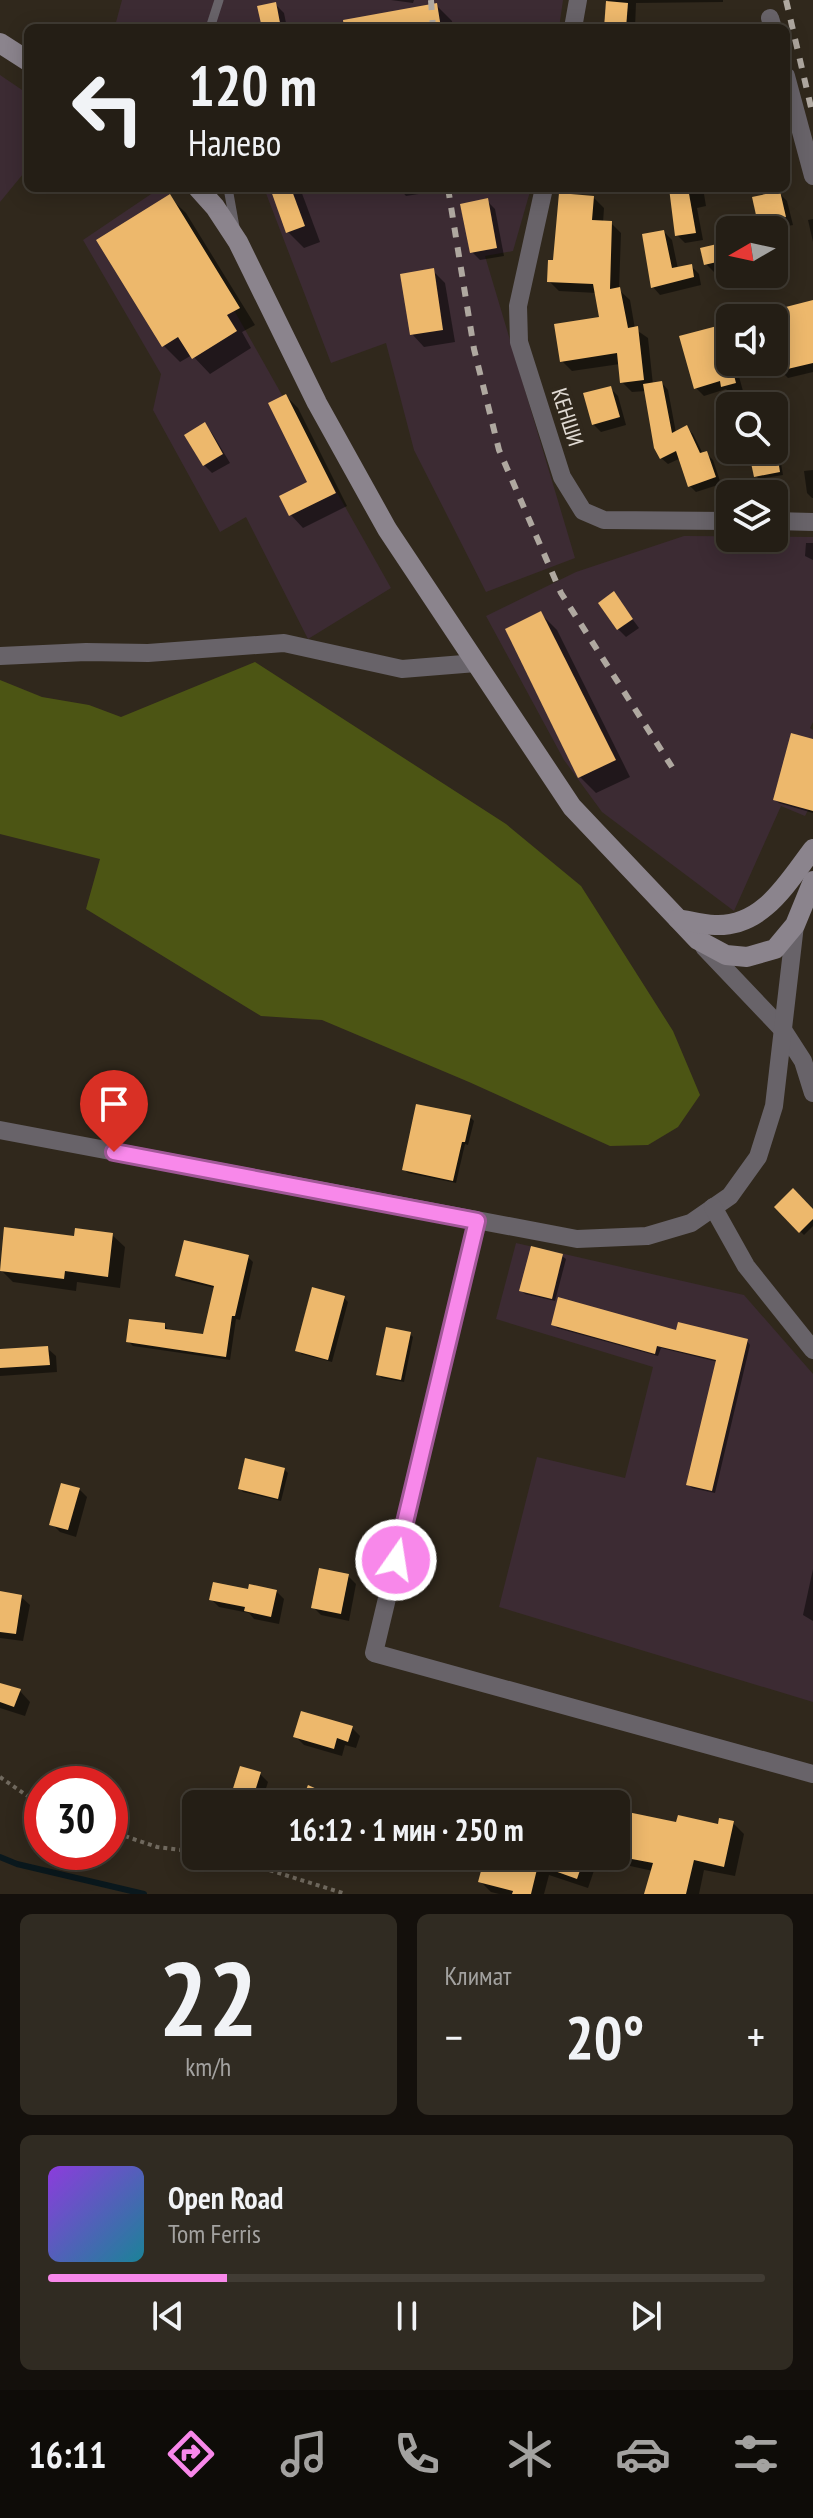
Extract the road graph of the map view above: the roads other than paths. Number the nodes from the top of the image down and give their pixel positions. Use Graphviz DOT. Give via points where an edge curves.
graph roads {
  1 [pos="219,0"];
  2 [pos="578,0"];
  3 [pos="211,24"];
  4 [pos="574,24"];
  5 [pos="0,43"];
  6 [pos="24,58"];
  7 [pos="790,91"];
  8 [pos="813,176"];
  9 [pos="202,192"];
  10 [pos="229,192"];
  11 [pos="543,192"];
  12 [pos="238,242"];
  13 [pos="716,521"];
  14 [pos="788,521"];
  15 [pos="813,522"];
  16 [pos="0,656"];
  17 [pos="476,663"];
  18 [pos="813,849"];
  19 [pos="813,881"];
  20 [pos="678,919"];
  21 [pos="795,925"];
  22 [pos="698,940"];
  23 [pos="783,1030"];
  24 [pos="813,1093"];
  25 [pos="0,1130"];
  26 [pos="713,1207"];
  27 [pos="477,1221"];
  28 [pos="813,1350"];
  29 [pos="813,1774"];
  1 -- 3 [label="lane"];
  2 -- 4 [label="street"];
  5 -- 6 [label="main road"];
  7 -- 8 [label="street"];
  9 -- 12 [label="main road"];
  10 -- 12 [label="lane"];
  11 -- 13 [label="street, КЕНШИ" via="518,306 519,342 562,477 583,511 604,520"];
  12 -- 17 [label="main road" via="317,403 387,529"];
  14 -- 15 [label="street"];
  16 -- 17 [label="street" via="284,643 402,669"];
  17 -- 20 [label="main road" via="572,807"];
  18 -- 20 [label="main road" via="773,902 746,921 716,925"];
  19 -- 21 [label="main road"];
  20 -- 22 [label="main road"];
  21 -- 22 [label="main road" via="775,949 747,957 726,955"];
  21 -- 23 [label="street"];
  22 -- 23 [label="street"];
  23 -- 24 [label="street" via="803,1061"];
  23 -- 26 [label="street" via="774,1106 758,1157 730,1196"];
  25 -- 27 [label="street"];
  26 -- 27 [label="street" via="691,1223 647,1236 577,1239"];
  26 -- 28 [label="street" via="746,1266"];
  27 -- 29 [label="street" via="374,1653"];
}
